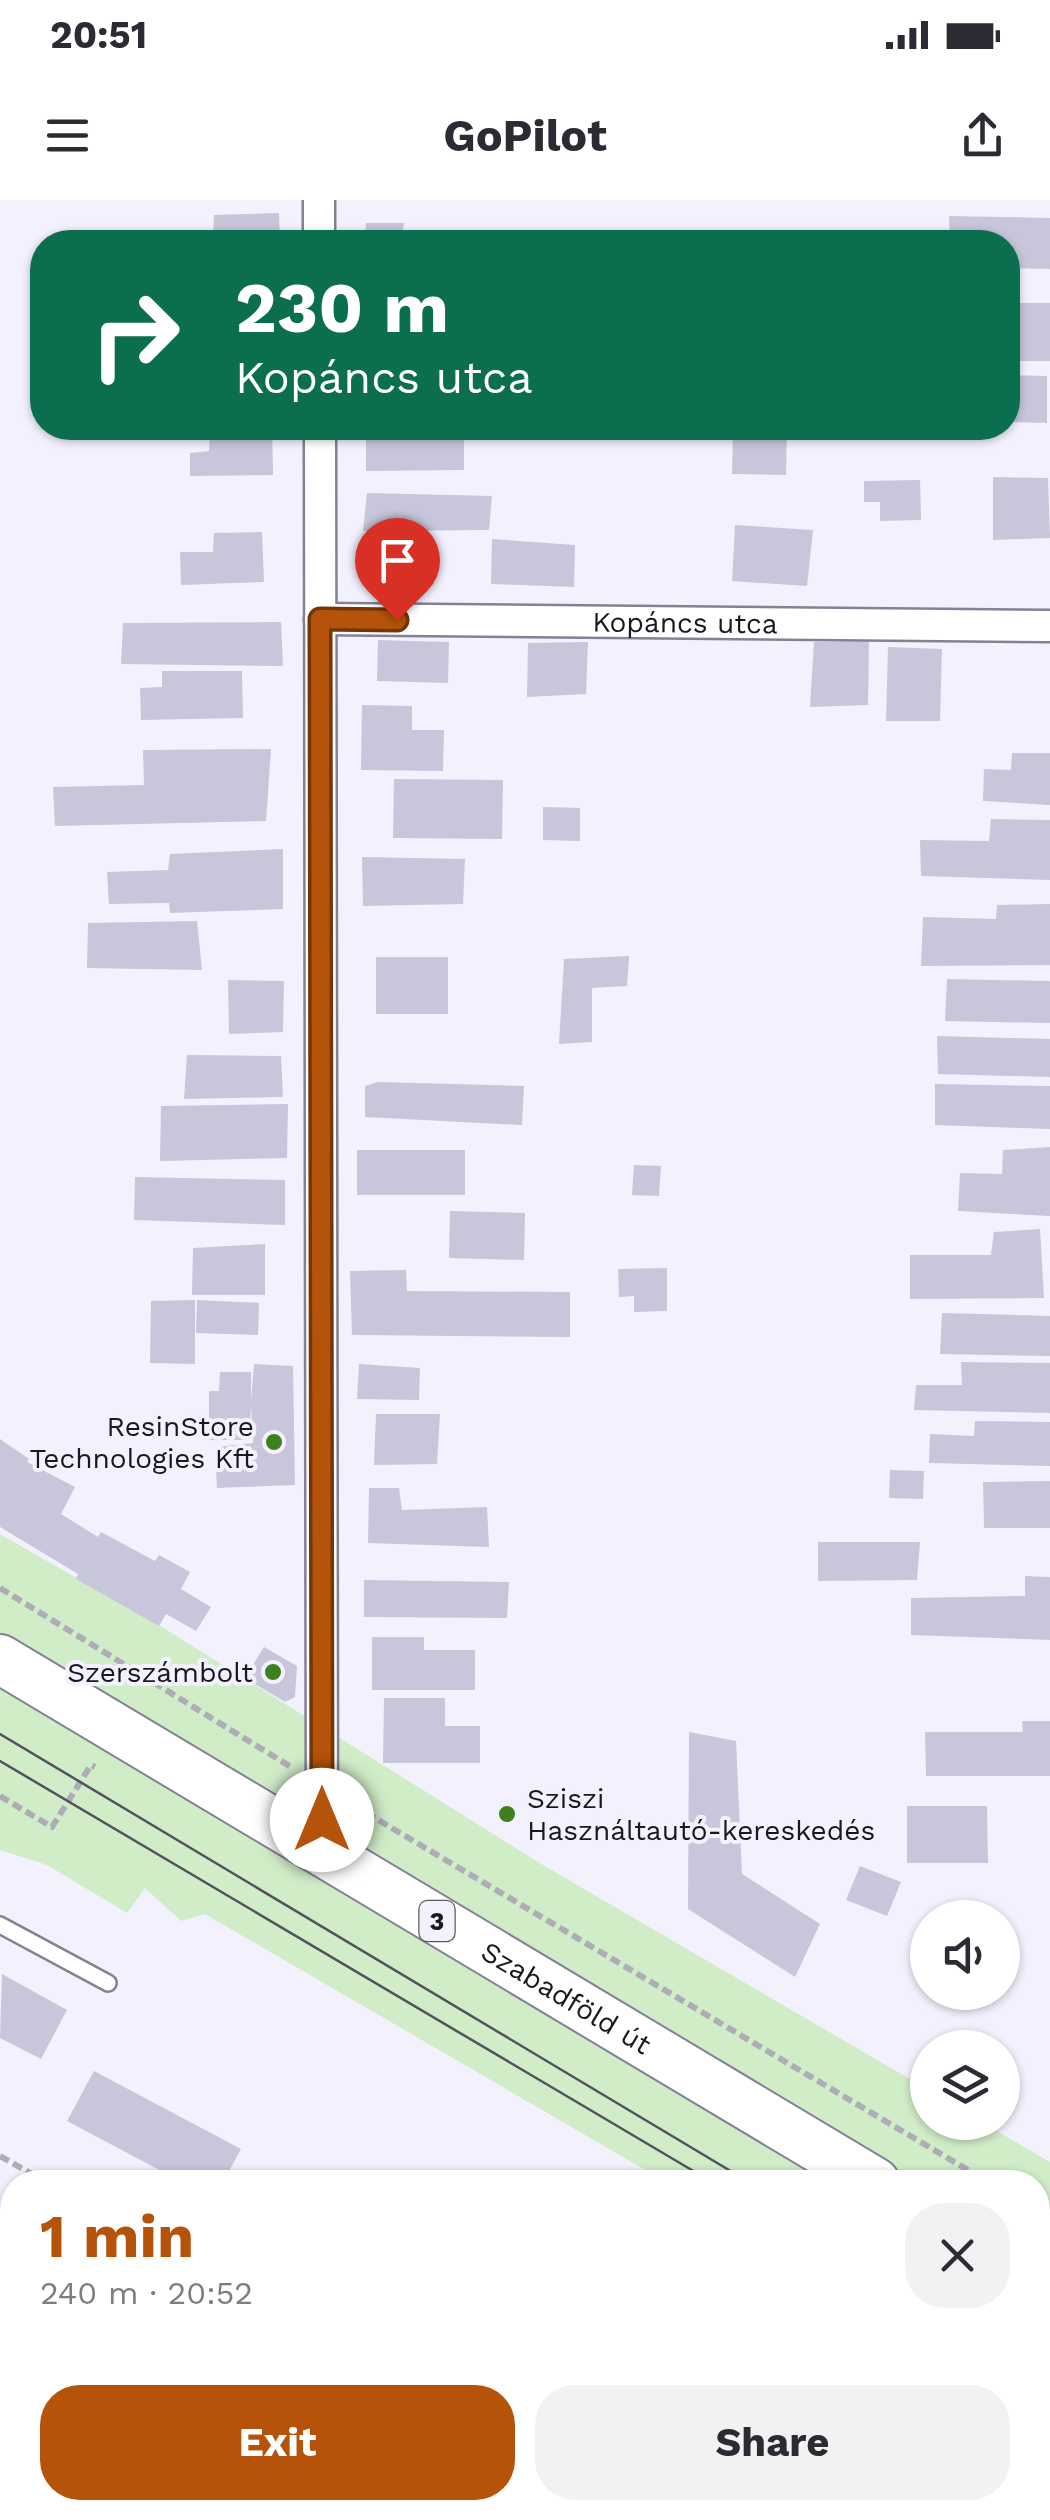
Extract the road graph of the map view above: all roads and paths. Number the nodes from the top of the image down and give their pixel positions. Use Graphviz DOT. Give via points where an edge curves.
graph roads {
  1 [pos="320,200"];
  2 [pos="320,230"];
  3 [pos="320,440"];
  4 [pos="320,619"];
  5 [pos="1050,626"];
  6 [pos="0,1588"];
  7 [pos="0,1659"];
  8 [pos="91,1764"];
  9 [pos="322,1787"];
  10 [pos="0,1796"];
  11 [pos="322,1852"];
  12 [pos="0,1925"];
  13 [pos="108,1983"];
  14 [pos="0,2156"];
  15 [pos="25,2170"];
  16 [pos="855,2170"];
  17 [pos="968,2170"];
  1 -- 2 [label="street"];
  3 -- 4 [label="street"];
  4 -- 5 [label="street, Kopáncs utca"];
  4 -- 9 [label="street"];
  6 -- 9 [label="path"];
  7 -- 11 [label="main road, Szabadföld út / 3"];
  8 -- 10 [label="path" via="52,1827"];
  9 -- 11 [label="street"];
  9 -- 17 [label="path"];
  11 -- 16 [label="main road, Szabadföld út / 3"];
  12 -- 13 [label="lane"];
  14 -- 15 [label="path"];
}
